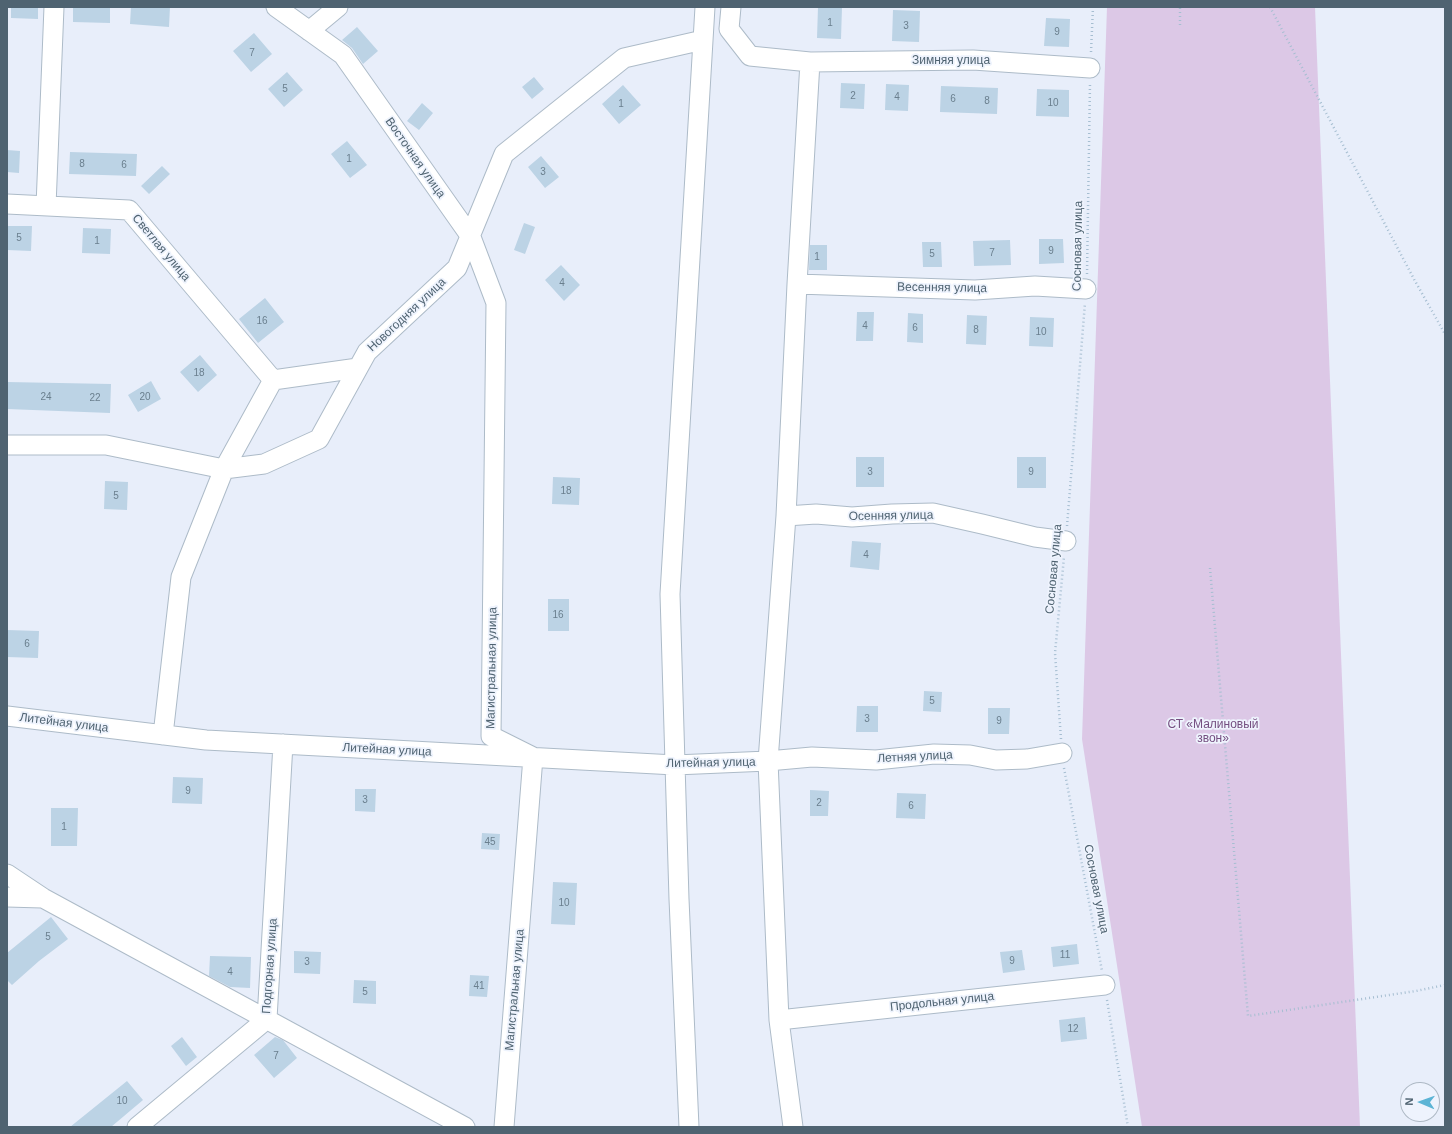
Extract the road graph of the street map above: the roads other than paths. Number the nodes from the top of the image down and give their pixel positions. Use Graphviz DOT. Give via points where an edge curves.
graph roads {
  1 [pos="54,7"];
  2 [pos="276,7"];
  3 [pos="338,7"];
  4 [pos="705,7"];
  5 [pos="731,7"];
  6 [pos="309,31"];
  7 [pos="703,40"];
  8 [pos="810,62"];
  9 [pos="1090,68"];
  10 [pos="7,204"];
  11 [pos="46,206"];
  12 [pos="471,237"];
  13 [pos="797,284"];
  14 [pos="1086,289"];
  15 [pos="496,303"];
  16 [pos="358,368"];
  17 [pos="273,380"];
  18 [pos="7,445"];
  19 [pos="224,469"];
  20 [pos="786,516"];
  21 [pos="1066,541"];
  22 [pos="7,716"];
  23 [pos="164,735"];
  24 [pos="283,744"];
  25 [pos="1062,753"];
  26 [pos="533,757"];
  27 [pos="768,761"];
  28 [pos="675,765"];
  29 [pos="7,874"];
  30 [pos="7,897"];
  31 [pos="43,898"];
  32 [pos="1105,985"];
  33 [pos="267,1019"];
  34 [pos="778,1020"];
  35 [pos="137,1127"];
  36 [pos="465,1127"];
  37 [pos="504,1127"];
  38 [pos="689,1127"];
  39 [pos="793,1127"];
  1 -- 11 [label="street"];
  2 -- 6 [label="street, Восточная улица"];
  3 -- 6 [label="street"];
  4 -- 7 [label="street"];
  5 -- 8 [label="street, Зимняя улица" via="729,29 750,56"];
  6 -- 12 [label="street, Восточная улица" via="343,55"];
  7 -- 12 [label="street, Новогодняя улица" via="624,58 504,154"];
  7 -- 28 [label="street" via="670,594"];
  8 -- 9 [label="street, Зимняя улица" via="974,60"];
  8 -- 13 [label="street"];
  10 -- 11 [label="street, Светлая улица"];
  11 -- 17 [label="street, Светлая улица" via="129,210"];
  12 -- 15 [label="street, Восточная улица"];
  12 -- 16 [label="street, Новогодняя улица" via="457,268 367,352"];
  13 -- 14 [label="street, Весенняя улица" via="975,290 1035,286"];
  13 -- 20 [label="street"];
  15 -- 26 [label="street, Магистральная улица" via="491,736"];
  16 -- 17 [label="street"];
  16 -- 19 [label="street, Новогодняя улица" via="320,439 264,464"];
  17 -- 19 [label="street"];
  18 -- 19 [label="street, Новогодняя улица" via="106,446"];
  19 -- 23 [label="street" via="181,576"];
  20 -- 21 [label="street, Осенняя улица" via="816,514 852,517 933,513 1035,537"];
  20 -- 27 [label="street"];
  22 -- 23 [label="street, Литейная улица"];
  23 -- 24 [label="street, Литейная улица"];
  24 -- 26 [label="street, Литейная улица"];
  24 -- 33 [label="street, Подгорная улица"];
  25 -- 27 [label="street, Летняя улица" via="1027,759 996,760 970,755 934,754 876,760 812,757"];
  26 -- 28 [label="street, Литейная улица"];
  26 -- 37 [label="street, Магистральная улица"];
  27 -- 28 [label="street, Литейная улица"];
  27 -- 34 [label="street"];
  28 -- 38 [label="street"];
  29 -- 31 [label="street"];
  30 -- 31 [label="street"];
  31 -- 33 [label="street"];
  32 -- 34 [label="street, Продольная улица"];
  33 -- 35 [label="street, Подгорная улица"];
  33 -- 36 [label="street"];
  34 -- 39 [label="street"];
}
